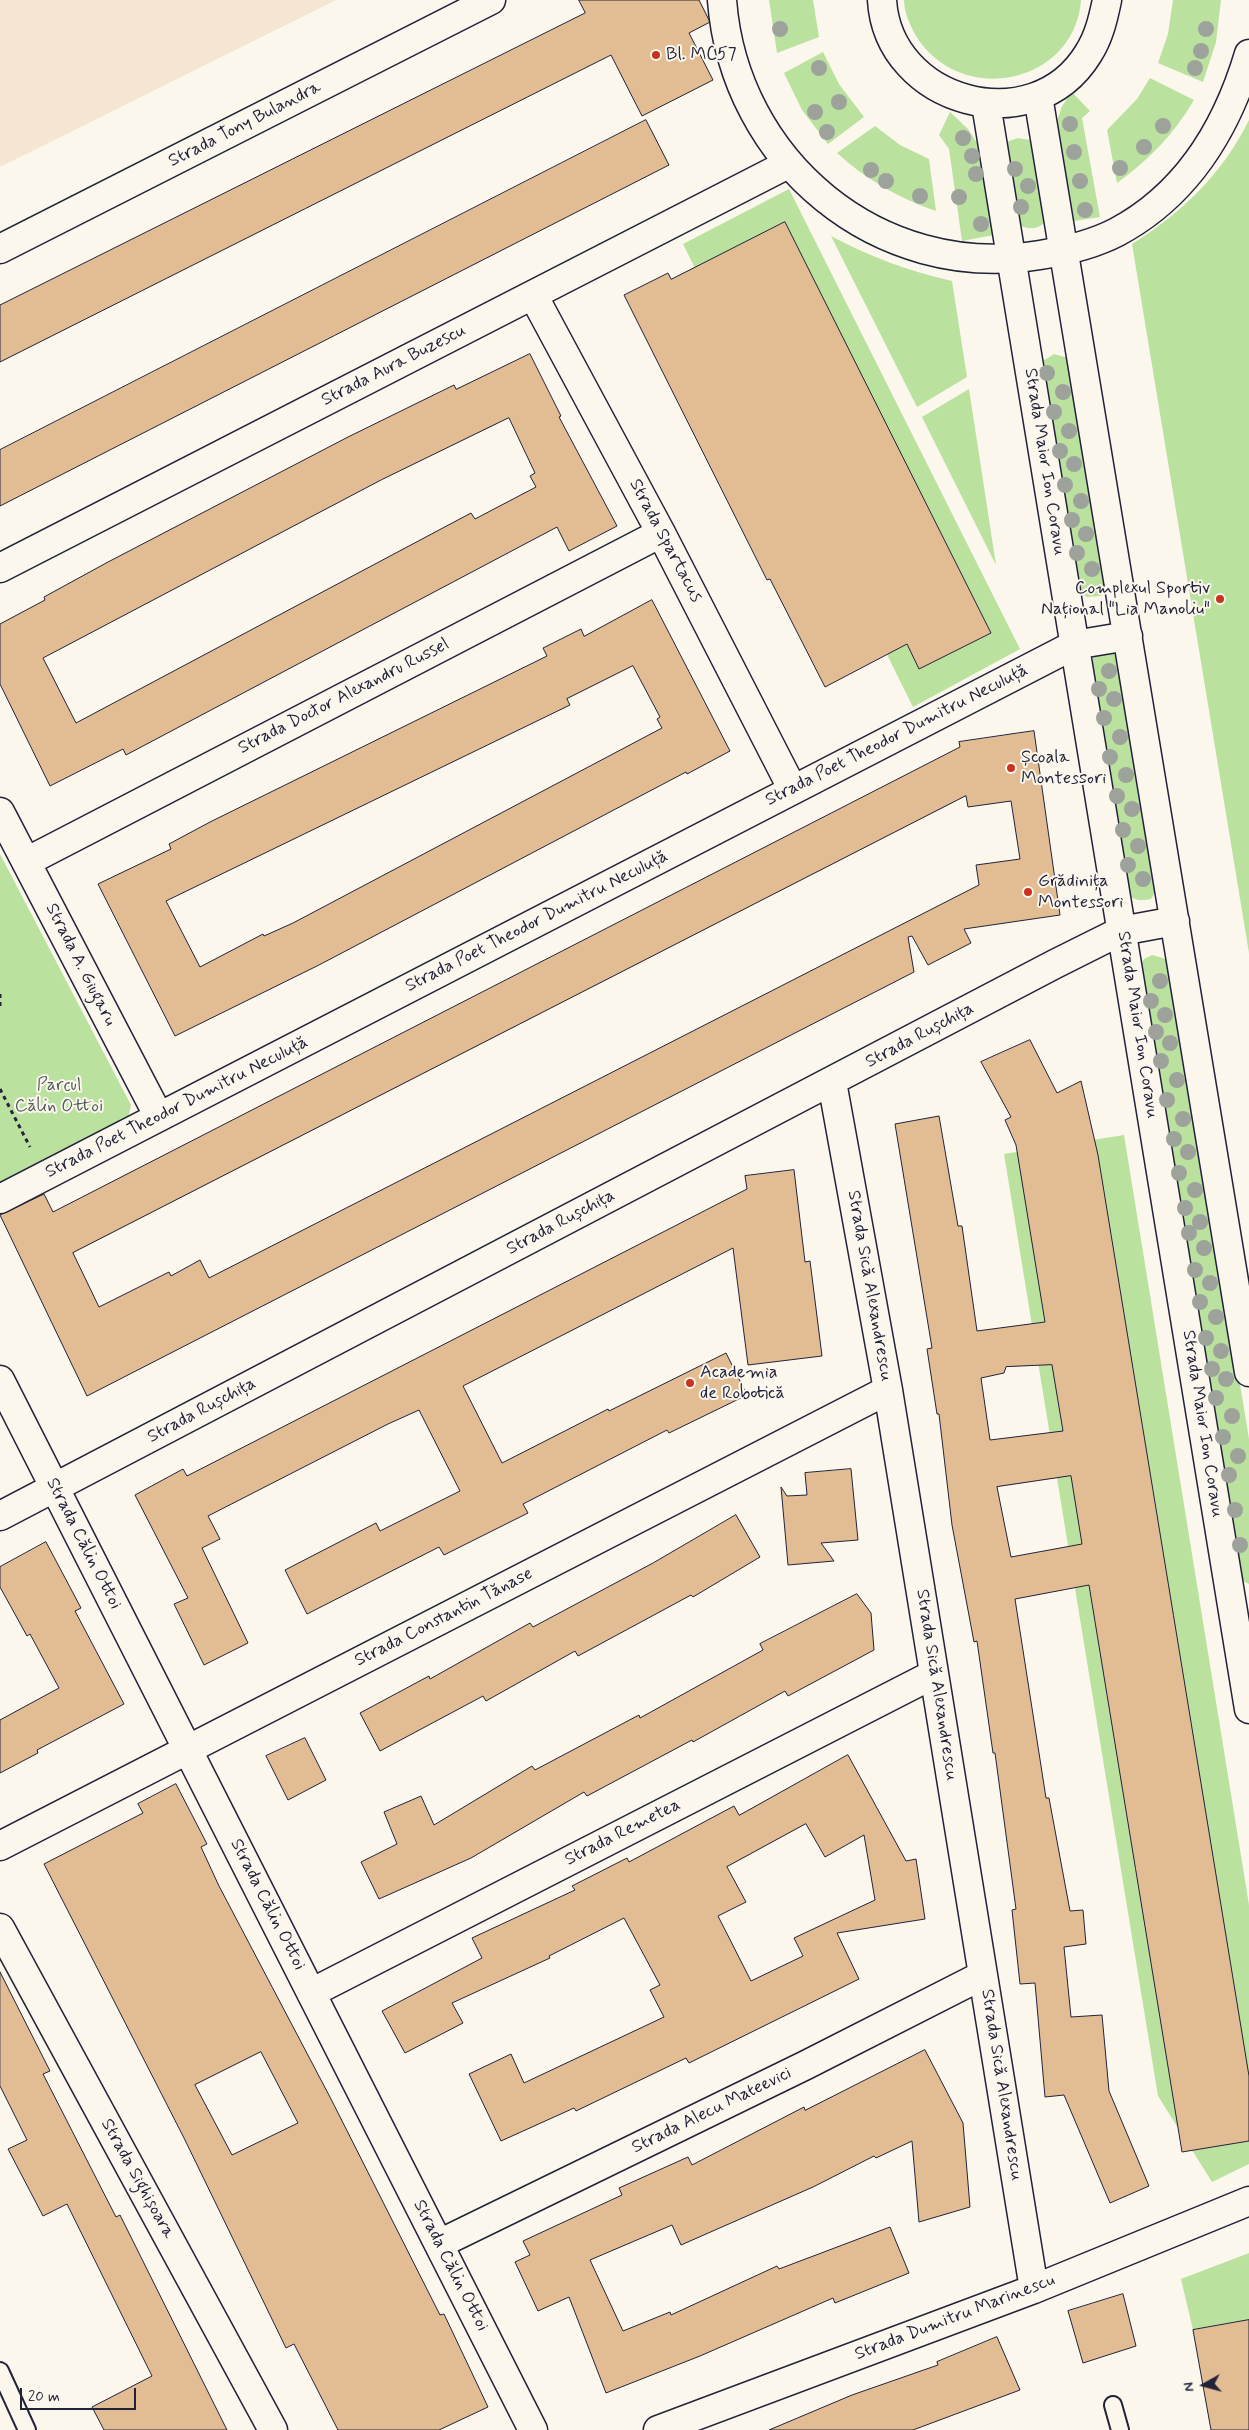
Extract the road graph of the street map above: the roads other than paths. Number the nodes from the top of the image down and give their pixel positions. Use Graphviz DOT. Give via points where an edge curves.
graph roads {
  1 [pos="491,0"];
  2 [pos="722,0"];
  3 [pos="882,0"];
  4 [pos="1107,0"];
  5 [pos="1249,54"];
  6 [pos="1038,96"];
  7 [pos="986,104"];
  8 [pos="788,164"];
  9 [pos="0,250"];
  10 [pos="1064,251"];
  11 [pos="1011,260"];
  12 [pos="533,295"];
  13 [pos="661,533"];
  14 [pos="0,568"];
  15 [pos="1128,636"];
  16 [pos="1074,645"];
  17 [pos="793,790"];
  18 [pos="0,812"];
  19 [pos="26,862"];
  20 [pos="1175,921"];
  21 [pos="1122,931"];
  22 [pos="832,1082"];
  23 [pos="159,1117"];
  24 [pos="0,1200"];
  25 [pos="1249,1372"];
  26 [pos="0,1380"];
  27 [pos="888,1390"];
  28 [pos="54,1488"];
  29 [pos="0,1516"];
  30 [pos="1241,1607"];
  31 [pos="934,1674"];
  32 [pos="1249,1709"];
  33 [pos="188,1750"];
  34 [pos="0,1846"];
  35 [pos="0,1928"];
  36 [pos="983,1975"];
  37 [pos="311,1993"];
  38 [pos="1249,2201"];
  39 [pos="439,2244"];
  40 [pos="1034,2289"];
  41 [pos="0,2371"];
  42 [pos="1113,2405"];
  43 [pos="27,2430"];
  44 [pos="273,2430"];
  45 [pos="533,2430"];
  46 [pos="658,2430"];
  47 [pos="1120,2430"];
  1 -- 9 [label="street, Strada Tony Bulandra"];
  2 -- 8 [label="street" via="724,26 737,76 758,122"];
  3 -- 7 [label="street" via="892,40 908,64 930,84 957,98"];
  4 -- 6 [label="street" via="1102,27 1088,55 1067,78"];
  5 -- 10 [label="street" via="1239,88 1223,123 1203,156 1178,186 1149,212 1116,232"];
  6 -- 7 [label="street" via="1014,103"];
  6 -- 10 [label="street"];
  7 -- 11 [label="street, Strada Maior Ion Coravu"];
  8 -- 11 [label="street" via="823,198 864,226 900,242 958,257"];
  8 -- 12 [label="street, Strada Aura Buzescu"];
  10 -- 11 [label="street"];
  10 -- 15 [label="street"];
  11 -- 16 [label="street, Strada Maior Ion Coravu"];
  12 -- 13 [label="street, Strada Spartacus"];
  12 -- 14 [label="street, Strada Aura Buzescu"];
  13 -- 17 [label="street, Strada Spartacus"];
  13 -- 19 [label="street, Strada Doctor Alexandru Russel"];
  15 -- 16 [label="street, Strada Poet Theodor Dumitru Neculuță"];
  15 -- 20 [label="street"];
  16 -- 17 [label="street, Strada Poet Theodor Dumitru Neculuță"];
  16 -- 21 [label="street, Strada Maior Ion Coravu"];
  17 -- 23 [label="street, Strada Poet Theodor Dumitru Neculuță"];
  18 -- 19 [label="street, Strada A. Giugaru"];
  19 -- 23 [label="street, Strada A. Giugaru"];
  20 -- 21 [label="street, Strada Rușchița"];
  20 -- 25 [label="street"];
  21 -- 22 [label="street, Strada Rușchița"];
  21 -- 30 [label="street, Strada Maior Ion Coravu"];
  22 -- 27 [label="street, Strada Sică Alexandrescu"];
  22 -- 28 [label="street, Strada Rușchița"];
  23 -- 24 [label="street, Strada Poet Theodor Dumitru Neculuță"];
  26 -- 28 [label="street, Strada Călin Ottoi"];
  27 -- 31 [label="street, Strada Sică Alexandrescu"];
  27 -- 33 [label="street, Strada Constantin Tănase"];
  28 -- 29 [label="street, Strada Rușchița"];
  28 -- 33 [label="street, Strada Călin Ottoi"];
  30 -- 32 [label="street, Strada Maior Ion Coravu"];
  31 -- 36 [label="street, Strada Sică Alexandrescu"];
  31 -- 37 [label="street, Strada Remetea"];
  33 -- 34 [label="street, Strada Constantin Tănase"];
  33 -- 37 [label="street, Strada Călin Ottoi"];
  35 -- 44 [label="street, Strada Sighișoara"];
  36 -- 39 [label="street, Strada Alecu Mateevici"];
  36 -- 40 [label="street, Strada Sică Alexandrescu"];
  37 -- 39 [label="street, Strada Călin Ottoi"];
  38 -- 40 [label="street, Strada Dumitru Marinescu"];
  39 -- 45 [label="street, Strada Călin Ottoi"];
  40 -- 46 [label="street, Strada Dumitru Marinescu"];
  41 -- 43 [label="lane"];
  42 -- 47 [label="lane"];
}
